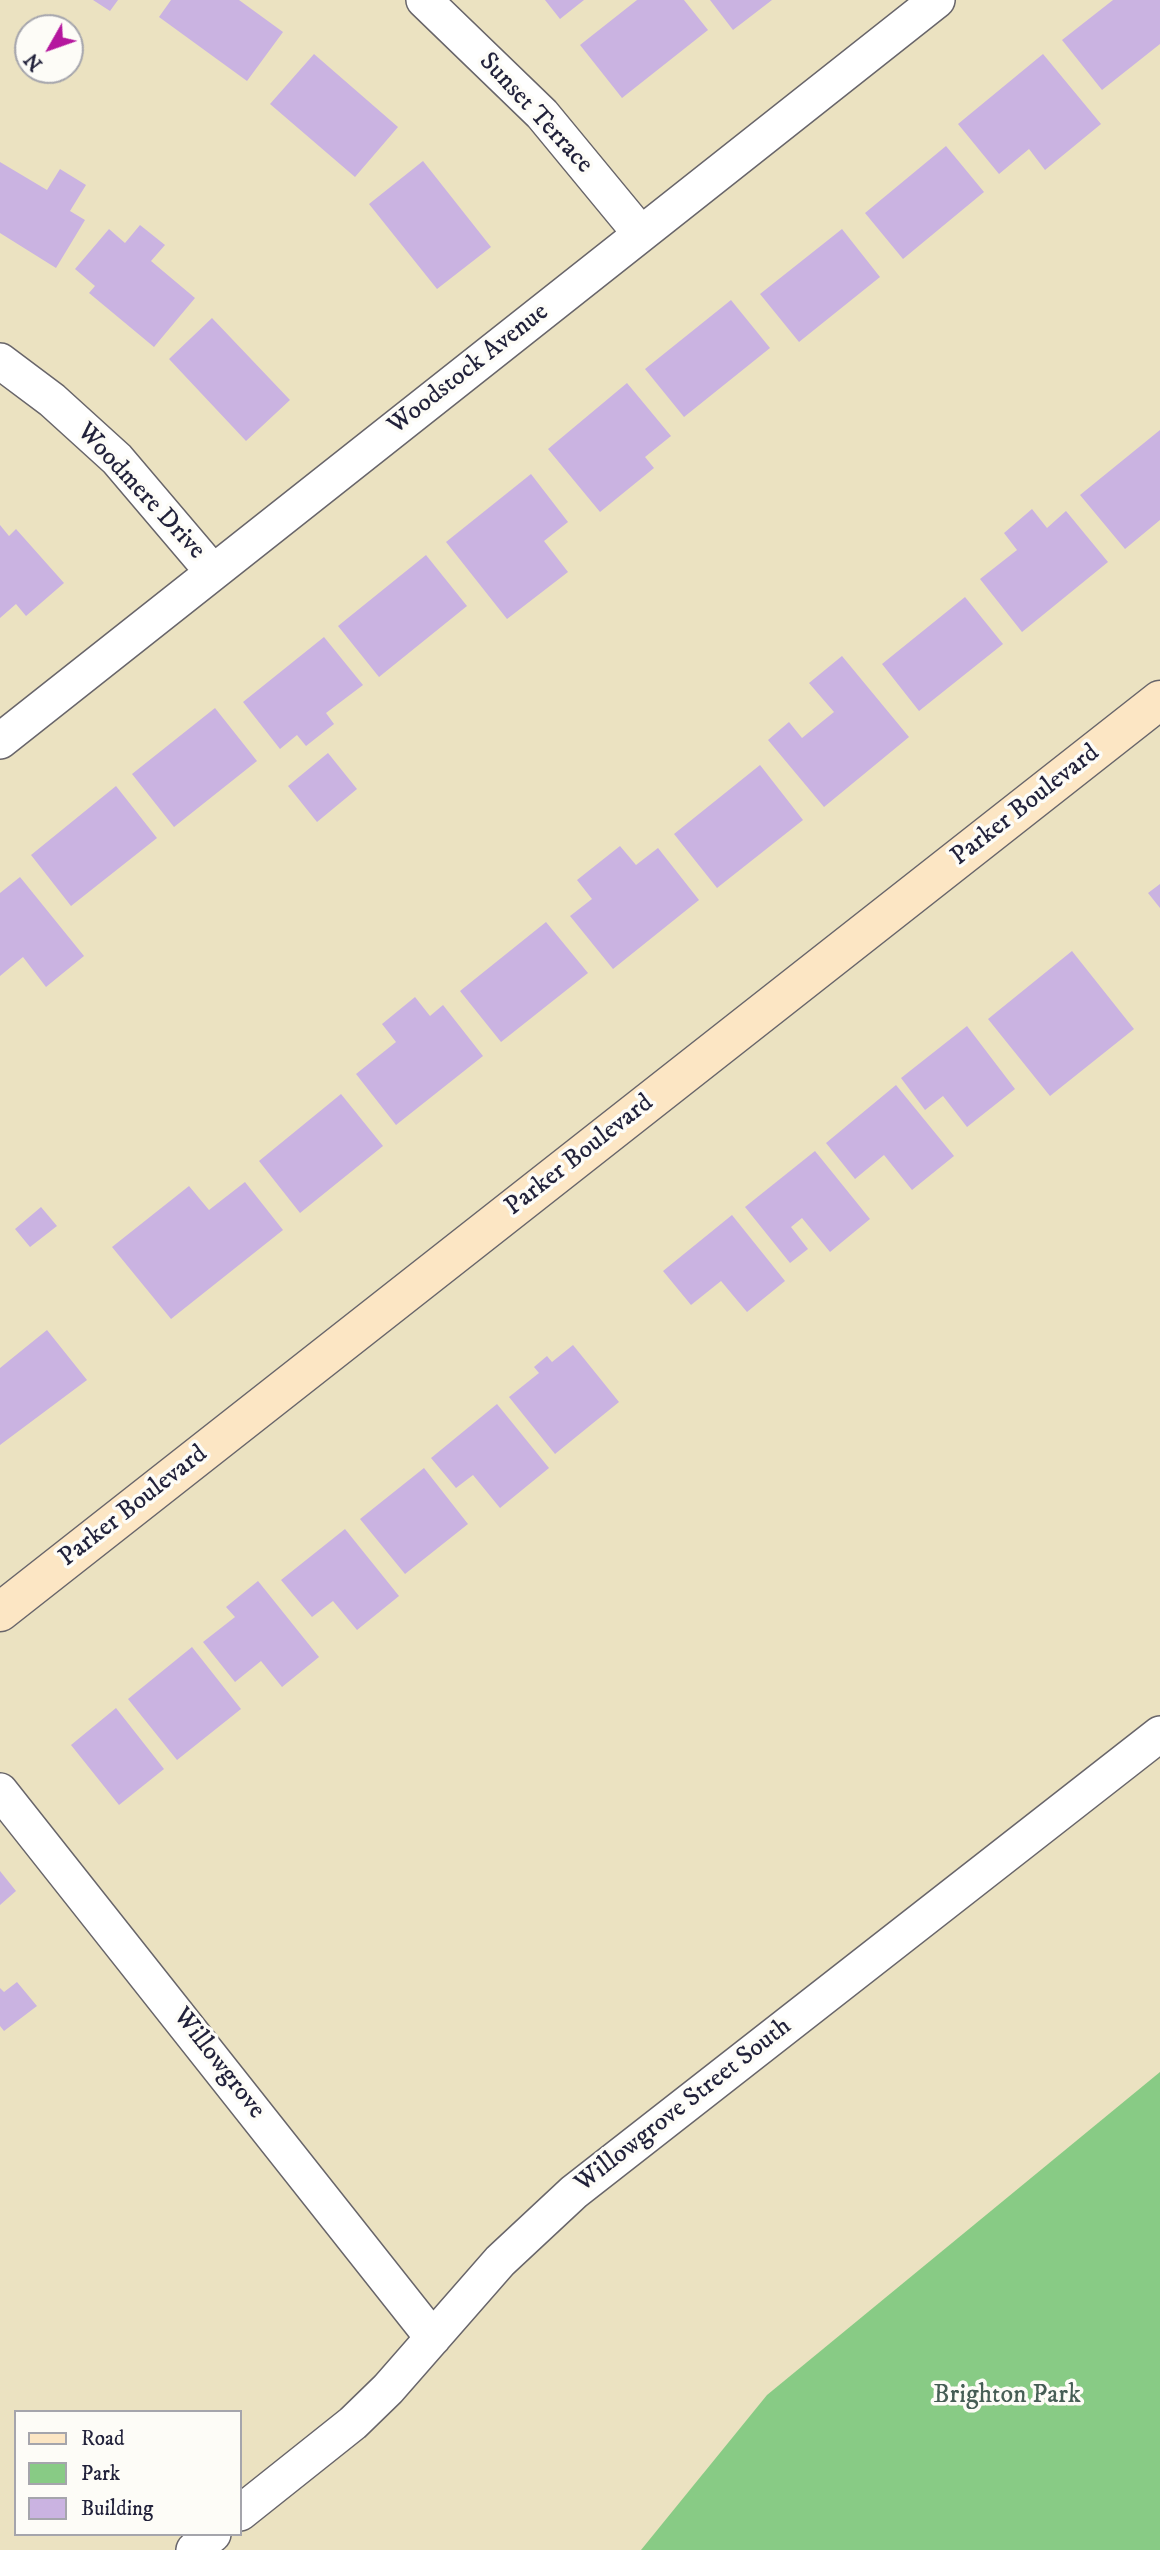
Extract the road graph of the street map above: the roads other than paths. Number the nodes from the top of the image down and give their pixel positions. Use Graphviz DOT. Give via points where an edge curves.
graph roads {
  1 [pos="424,0"];
  2 [pos="937,0"];
  3 [pos="641,234"];
  4 [pos="0,361"];
  5 [pos="213,572"];
  6 [pos="1160,700"];
  7 [pos="0,741"];
  8 [pos="0,1612"];
  9 [pos="1160,1734"];
  10 [pos="0,1791"];
  11 [pos="433,2338"];
  12 [pos="242,2511"];
  13 [pos="212,2536"];
  14 [pos="194,2550"];
  1 -- 3 [label="street, Sunset Terrace" via="542,114"];
  2 -- 3 [label="street, Woodstock Avenue"];
  3 -- 5 [label="street, Woodstock Avenue"];
  4 -- 5 [label="street, Woodmere Drive" via="117,459"];
  5 -- 7 [label="street, Woodstock Avenue"];
  6 -- 8 [label="street, Parker Boulevard"];
  9 -- 11 [label="street, Willowgrove Street South" via="574,2192 500,2262"];
  10 -- 11 [label="street, Willowgrove"];
  11 -- 12 [label="street, Willowgrove Street South" via="354,2423"];
  13 -- 14 [label="street"];
}
